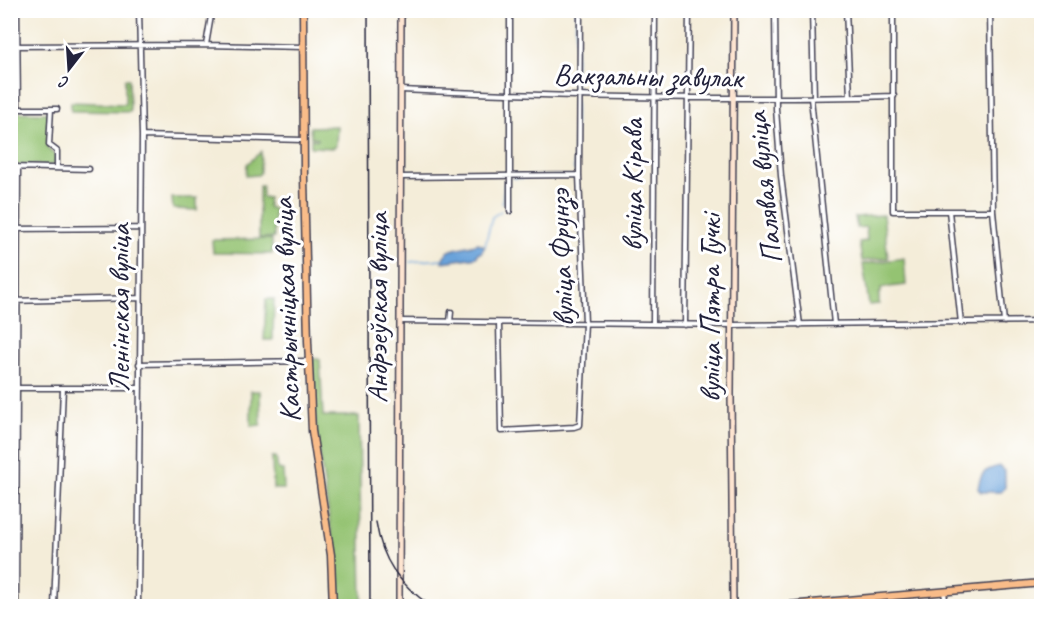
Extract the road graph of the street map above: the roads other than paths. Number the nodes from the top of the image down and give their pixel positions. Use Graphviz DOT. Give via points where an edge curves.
graph roads {
  1 [pos="17,10"];
  2 [pos="139,10"];
  3 [pos="212,10"];
  4 [pos="303,10"];
  5 [pos="401,10"];
  6 [pos="510,10"];
  7 [pos="580,10"];
  8 [pos="655,10"];
  9 [pos="689,10"];
  10 [pos="734,10"];
  11 [pos="775,10"];
  12 [pos="812,10"];
  13 [pos="846,10"];
  14 [pos="893,10"];
  15 [pos="990,10"];
  16 [pos="139,45"];
  17 [pos="206,45"];
  18 [pos="10,46"];
  19 [pos="18,46"];
  20 [pos="303,48"];
  21 [pos="401,90"];
  22 [pos="509,95"];
  23 [pos="894,96"];
  24 [pos="579,97"];
  25 [pos="654,97"];
  26 [pos="850,97"];
  27 [pos="687,98"];
  28 [pos="734,98"];
  29 [pos="776,98"];
  30 [pos="812,98"];
  31 [pos="10,109"];
  32 [pos="18,109"];
  33 [pos="51,109"];
  34 [pos="57,109"];
  35 [pos="142,136"];
  36 [pos="303,140"];
  37 [pos="10,167"];
  38 [pos="18,167"];
  39 [pos="57,167"];
  40 [pos="89,169"];
  41 [pos="579,175"];
  42 [pos="509,176"];
  43 [pos="400,177"];
  44 [pos="510,211"];
  45 [pos="949,211"];
  46 [pos="993,211"];
  47 [pos="140,228"];
  48 [pos="10,229"];
  49 [pos="18,229"];
  50 [pos="140,298"];
  51 [pos="10,301"];
  52 [pos="19,301"];
  53 [pos="451,312"];
  54 [pos="400,321"];
  55 [pos="1041,321"];
  56 [pos="450,322"];
  57 [pos="1004,322"];
  58 [pos="585,323"];
  59 [pos="961,323"];
  60 [pos="499,324"];
  61 [pos="653,324"];
  62 [pos="834,324"];
  63 [pos="686,325"];
  64 [pos="731,325"];
  65 [pos="800,325"];
  66 [pos="309,361"];
  67 [pos="140,364"];
  68 [pos="10,388"];
  69 [pos="18,388"];
  70 [pos="63,388"];
  71 [pos="140,388"];
  72 [pos="1041,583"];
  73 [pos="944,592"];
  74 [pos="16,606"];
  75 [pos="54,606"];
  76 [pos="138,606"];
  77 [pos="333,606"];
  78 [pos="399,606"];
  79 [pos="734,606"];
  80 [pos="777,606"];
  81 [pos="946,606"];
  1 -- 19 [label="street"];
  2 -- 16 [label="street, Ленінская вуліца"];
  3 -- 17 [label="street"];
  4 -- 20 [label="main road, Кастрычніцкая вуліца"];
  5 -- 21 [label="main road, Андрэеўская вуліца"];
  6 -- 22 [label="street"];
  7 -- 24 [label="street, вуліца Фрунзэ"];
  8 -- 25 [label="street, вуліца Кірава"];
  9 -- 27 [label="street"];
  10 -- 28 [label="main road, вуліца Пятра Гучкі"];
  11 -- 29 [label="street, Палявая вуліца"];
  12 -- 30 [label="street"];
  13 -- 26 [label="street"];
  14 -- 23 [label="street"];
  15 -- 46 [label="street"];
  16 -- 17 [label="street"];
  16 -- 19 [label="street"];
  16 -- 35 [label="street, Ленінская вуліца"];
  17 -- 20 [label="street"];
  18 -- 19 [label="street"];
  19 -- 32 [label="street"];
  20 -- 36 [label="main road, Кастрычніцкая вуліца"];
  21 -- 22 [label="street, Вакзальны завулак"];
  21 -- 43 [label="main road, Андрэеўская вуліца"];
  22 -- 24 [label="street, Вакзальны завулак"];
  22 -- 42 [label="street"];
  23 -- 26 [label="street, Вакзальны завулак"];
  23 -- 45 [label="street" via="893,211"];
  24 -- 25 [label="street, Вакзальны завулак"];
  24 -- 41 [label="street, вуліца Фрунзэ"];
  25 -- 27 [label="street, Вакзальны завулак"];
  25 -- 61 [label="street, вуліца Кірава"];
  26 -- 30 [label="street, Вакзальны завулак"];
  27 -- 28 [label="street, Вакзальны завулак"];
  27 -- 63 [label="street"];
  28 -- 29 [label="street, Вакзальны завулак"];
  28 -- 64 [label="main road, вуліца Пятра Гучкі"];
  29 -- 30 [label="street, Вакзальны завулак"];
  29 -- 65 [label="street, Палявая вуліца" via="781,176"];
  30 -- 62 [label="street"];
  31 -- 32 [label="street"];
  32 -- 33 [label="street"];
  33 -- 34 [label="street"];
  33 -- 39 [label="street" via="50,145 57,151"];
  35 -- 36 [label="street"];
  35 -- 47 [label="street, Ленінская вуліца"];
  36 -- 66 [label="main road, Кастрычніцкая вуліца"];
  37 -- 38 [label="street"];
  38 -- 39 [label="street"];
  38 -- 49 [label="street"];
  39 -- 40 [label="street"];
  41 -- 42 [label="street"];
  41 -- 58 [label="street, вуліца Фрунзэ"];
  42 -- 43 [label="street"];
  42 -- 44 [label="street"];
  43 -- 54 [label="main road, Андрэеўская вуліца"];
  45 -- 46 [label="street"];
  45 -- 59 [label="street"];
  46 -- 57 [label="street"];
  47 -- 49 [label="street"];
  47 -- 50 [label="street, Ленінская вуліца"];
  48 -- 49 [label="street"];
  49 -- 52 [label="street"];
  50 -- 52 [label="street"];
  50 -- 67 [label="street, Ленінская вуліца"];
  51 -- 52 [label="street"];
  52 -- 69 [label="street"];
  53 -- 56 [label="street"];
  54 -- 56 [label="street"];
  54 -- 78 [label="main road, Андрэеўская вуліца"];
  55 -- 57 [label="street"];
  56 -- 60 [label="street"];
  57 -- 59 [label="street"];
  58 -- 60 [label="street"];
  58 -- 60 [label="street, вуліца Фрунзэ" via="580,425 501,431"];
  58 -- 61 [label="street"];
  59 -- 62 [label="street"];
  61 -- 63 [label="street"];
  62 -- 65 [label="street"];
  63 -- 64 [label="street"];
  64 -- 65 [label="street"];
  64 -- 79 [label="main road, вуліца Пятра Гучкі"];
  66 -- 67 [label="street"];
  66 -- 77 [label="main road, Кастрычніцкая вуліца" via="312,430 331,555"];
  67 -- 71 [label="street, Ленінская вуліца"];
  68 -- 69 [label="street"];
  69 -- 70 [label="street"];
  69 -- 74 [label="street"];
  70 -- 71 [label="street"];
  70 -- 75 [label="street"];
  71 -- 76 [label="street, Ленінская вуліца"];
  72 -- 73 [label="main road"];
  73 -- 80 [label="main road"];
  73 -- 81 [label="street"];
}
